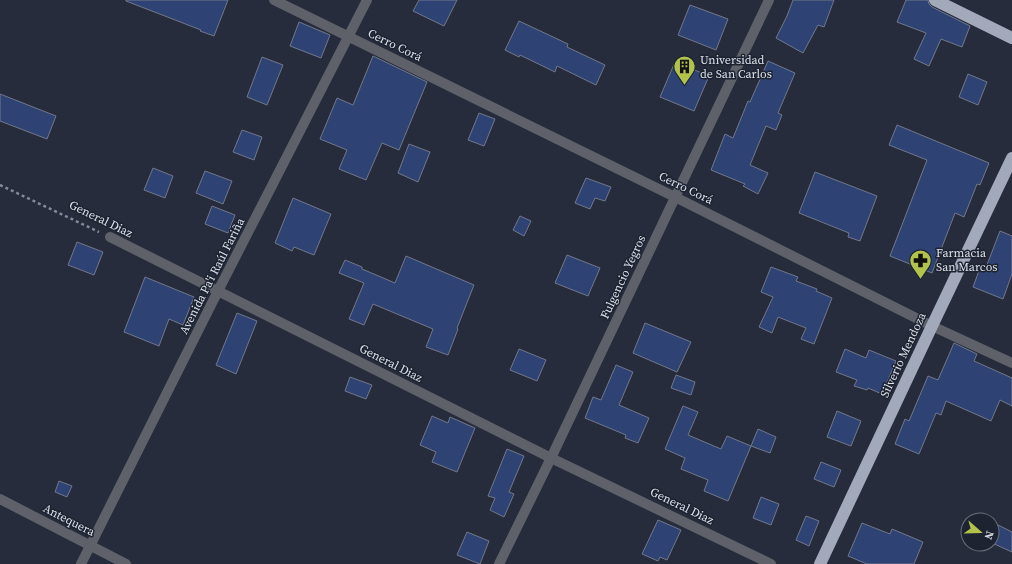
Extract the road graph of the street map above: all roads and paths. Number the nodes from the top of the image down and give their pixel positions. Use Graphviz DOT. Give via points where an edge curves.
graph roads {
  1 [pos="274,0"];
  2 [pos="367,0"];
  3 [pos="769,0"];
  4 [pos="935,0"];
  5 [pos="348,36"];
  6 [pos="1012,38"];
  7 [pos="1012,158"];
  8 [pos="0,185"];
  9 [pos="675,197"];
  10 [pos="110,237"];
  11 [pos="218,291"];
  12 [pos="932,326"];
  13 [pos="1012,363"];
  14 [pos="551,458"];
  15 [pos="0,499"];
  16 [pos="90,545"];
  17 [pos="81,564"];
  18 [pos="126,564"];
  19 [pos="499,564"];
  20 [pos="771,564"];
  21 [pos="820,564"];
  1 -- 5 [label="street, Cerro Corá"];
  2 -- 5 [label="street, Avenida Pa'i Raúl Fariña"];
  3 -- 9 [label="street, Fulgencio Yegros"];
  4 -- 6 [label="highway"];
  5 -- 9 [label="street, Cerro Corá"];
  5 -- 11 [label="street, Avenida Pa'i Raúl Fariña"];
  7 -- 12 [label="highway, Silverio Mendoza"];
  8 -- 10 [label="path, General Diaz"];
  9 -- 12 [label="street, Cerro Corá"];
  9 -- 14 [label="street, Fulgencio Yegros"];
  10 -- 11 [label="street, General Diaz"];
  11 -- 14 [label="street, General Diaz"];
  11 -- 16 [label="street, Avenida Pa'i Raúl Fariña"];
  12 -- 13 [label="street, Cerro Corá"];
  12 -- 21 [label="highway, Silverio Mendoza"];
  14 -- 19 [label="street, Fulgencio Yegros"];
  14 -- 20 [label="street, General Diaz"];
  15 -- 16 [label="street, Antequera"];
  16 -- 17 [label="street, Avenida Pa'i Raúl Fariña"];
  16 -- 18 [label="street, Antequera"];
}
